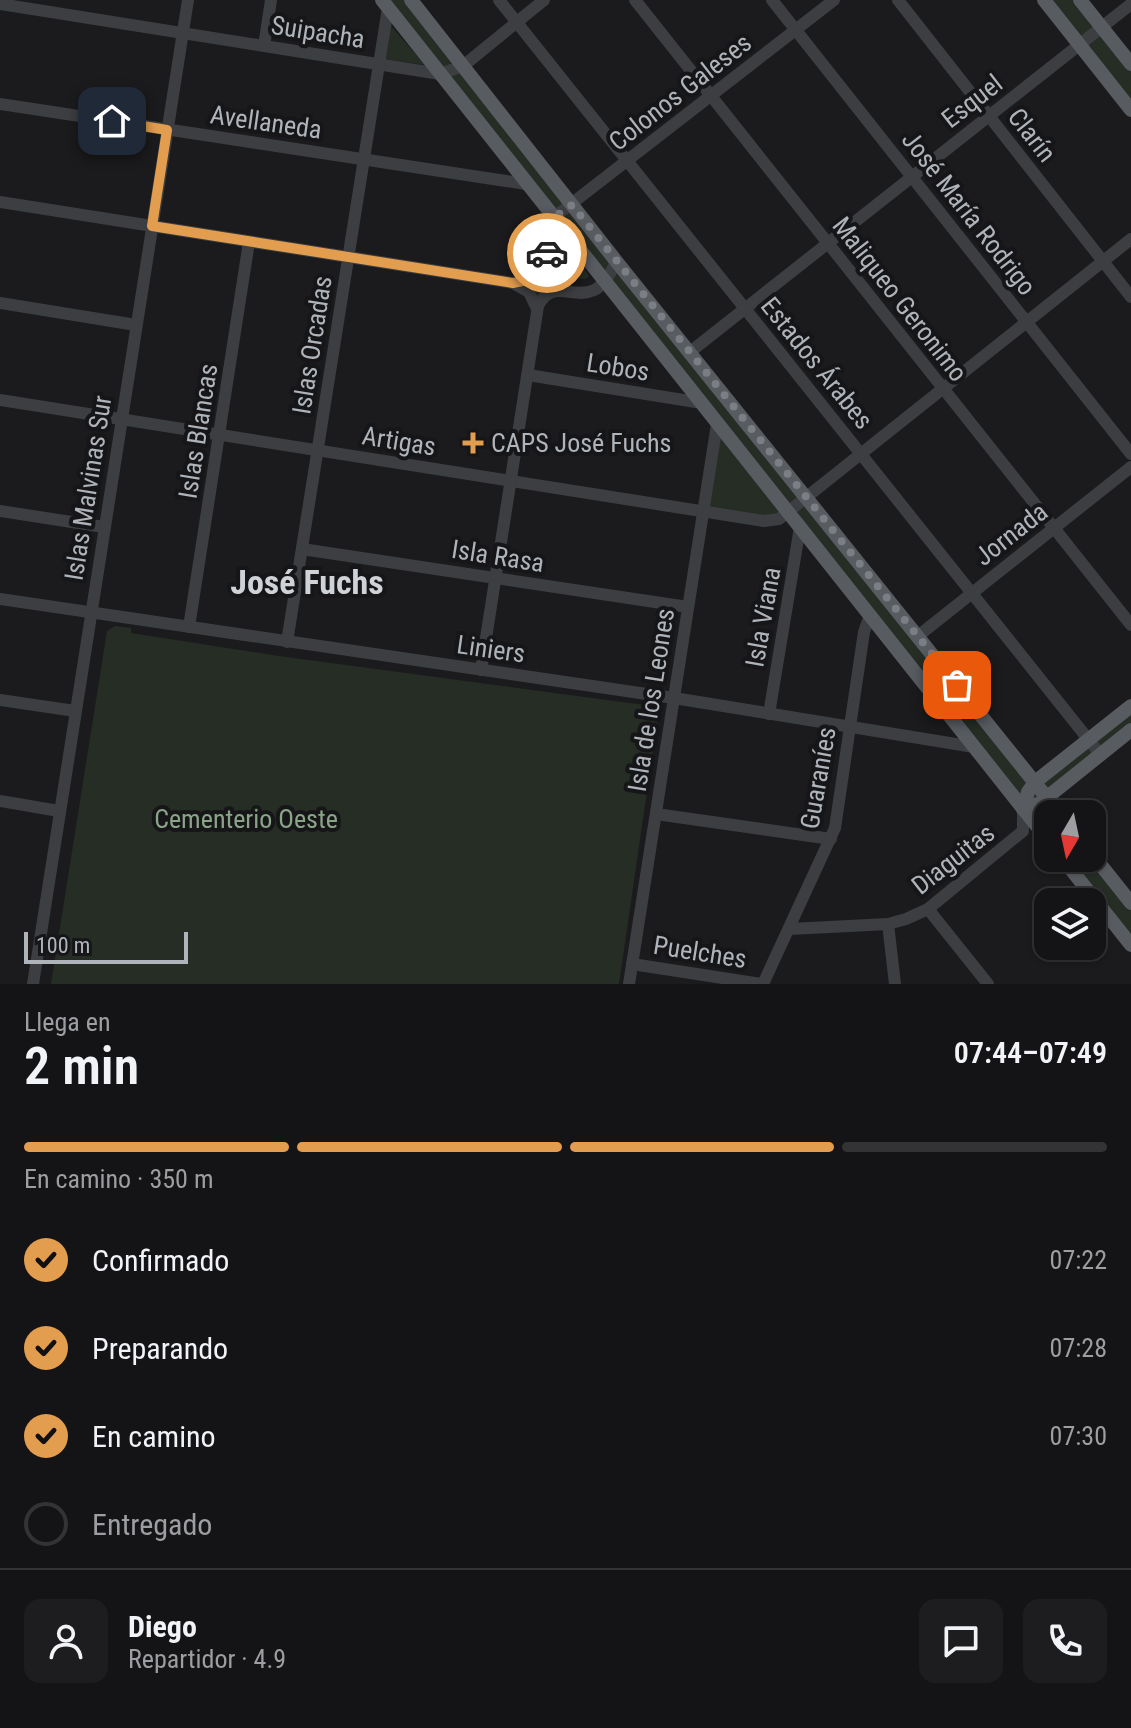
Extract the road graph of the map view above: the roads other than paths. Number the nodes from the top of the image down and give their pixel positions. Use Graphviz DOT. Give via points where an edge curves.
graph roads {
  1 [pos="188,0"];
  2 [pos="271,0"];
  3 [pos="411,0"];
  4 [pos="499,0"];
  5 [pos="544,0"];
  6 [pos="635,0"];
  7 [pos="772,0"];
  8 [pos="834,0"];
  9 [pos="898,0"];
  10 [pos="1044,0"];
  11 [pos="1080,0"];
  12 [pos="0,4"];
  13 [pos="385,4"];
  14 [pos="1131,4"];
  15 [pos="517,22"];
  16 [pos="1101,27"];
  17 [pos="796,30"];
  18 [pos="183,33"];
  19 [pos="264,46"];
  20 [pos="1080,46"];
  21 [pos="379,64"];
  22 [pos="1131,64"];
  23 [pos="463,66"];
  24 [pos="440,74"];
  25 [pos="711,96"];
  26 [pos="0,104"];
  27 [pos="1131,110"];
  28 [pos="989,116"];
  29 [pos="167,130"];
  30 [pos="364,159"];
  31 [pos="628,161"];
  32 [pos="912,177"];
  33 [pos="526,184"];
  34 [pos="0,202"];
  35 [pos="572,205"];
  36 [pos="553,218"];
  37 [pos="152,226"];
  38 [pos="1131,239"];
  39 [pos="249,242"];
  40 [pos="828,243"];
  41 [pos="349,258"];
  42 [pos="616,261"];
  43 [pos="1103,261"];
  44 [pos="606,282"];
  45 [pos="513,283"];
  46 [pos="1131,297"];
  47 [pos="0,303"];
  48 [pos="537,309"];
  49 [pos="745,309"];
  50 [pos="1027,322"];
  51 [pos="136,325"];
  52 [pos="690,352"];
  53 [pos="528,375"];
  54 [pos="944,389"];
  55 [pos="0,400"];
  56 [pos="702,403"];
  57 [pos="121,420"];
  58 [pos="717,424"];
  59 [pos="219,435"];
  60 [pos="318,450"];
  61 [pos="1131,454"];
  62 [pos="861,455"];
  63 [pos="1131,467"];
  64 [pos="511,481"];
  65 [pos="807,498"];
  66 [pos="705,510"];
  67 [pos="0,511"];
  68 [pos="789,513"];
  69 [pos="104,527"];
  70 [pos="800,527"];
  71 [pos="1054,528"];
  72 [pos="302,549"];
  73 [pos="495,578"];
  74 [pos="972,593"];
  75 [pos="0,599"];
  76 [pos="688,607"];
  77 [pos="91,612"];
  78 [pos="870,615"];
  79 [pos="1131,625"];
  80 [pos="189,627"];
  81 [pos="918,636"];
  82 [pos="287,642"];
  83 [pos="481,670"];
  84 [pos="674,698"];
  85 [pos="0,700"];
  86 [pos="1131,706"];
  87 [pos="75,711"];
  88 [pos="769,714"];
  89 [pos="850,725"];
  90 [pos="1131,730"];
  91 [pos="1089,740"];
  92 [pos="974,747"];
  93 [pos="1100,754"];
  94 [pos="1035,782"];
  95 [pos="1047,797"];
  96 [pos="1049,800"];
  97 [pos="0,801"];
  98 [pos="1023,809"];
  99 [pos="59,811"];
  100 [pos="656,814"];
  101 [pos="1034,823"];
  102 [pos="831,839"];
  103 [pos="1073,872"];
  104 [pos="1106,872"];
  105 [pos="1131,903"];
  106 [pos="928,909"];
  107 [pos="888,924"];
  108 [pos="790,929"];
  109 [pos="1131,945"];
  110 [pos="632,964"];
  111 [pos="33,984"];
  112 [pos="629,984"];
  113 [pos="762,984"];
  114 [pos="895,984"];
  115 [pos="988,984"];
  1 -- 18 [label="street, Islas Malvinas Sur"];
  2 -- 19 [label="street"];
  3 -- 23 [label="main road"];
  4 -- 15 [label="street, Estados Árabes"];
  5 -- 15 [label="street"];
  6 -- 25 [label="street, Maliqueo Geronimo"];
  7 -- 17 [label="street, José María Rodrigo"];
  8 -- 17 [label="street, Colonos Galeses"];
  9 -- 28 [label="street, Clarín"];
  10 -- 20 [label="main road"];
  11 -- 16 [label="main road"];
  12 -- 18 [label="street, Suipacha"];
  13 -- 21 [label="street, Islas Orcadas"];
  13 -- 24 [label="main road"];
  14 -- 16 [label="street, Esquel"];
  15 -- 23 [label="street"];
  15 -- 31 [label="street, Estados Árabes"];
  16 -- 20 [label="street, Esquel"];
  16 -- 22 [label="main road"];
  17 -- 25 [label="street, Colonos Galeses"];
  17 -- 32 [label="street, José María Rodrigo"];
  18 -- 19 [label="street, Suipacha"];
  18 -- 29 [label="street, Islas Malvinas Sur"];
  19 -- 21 [label="street, Suipacha"];
  20 -- 27 [label="main road"];
  20 -- 28 [label="street, Esquel"];
  21 -- 24 [label="street, Suipacha"];
  21 -- 30 [label="street, Islas Orcadas"];
  23 -- 24 [label="street"];
  23 -- 35 [label="main road"];
  24 -- 33 [label="main road"];
  25 -- 31 [label="street, Colonos Galeses"];
  25 -- 40 [label="street, Maliqueo Geronimo"];
  26 -- 29 [label="street, Avellaneda"];
  28 -- 32 [label="street, Esquel"];
  28 -- 43 [label="street, Clarín"];
  29 -- 30 [label="street, Avellaneda"];
  29 -- 37 [label="street, Islas Malvinas Sur"];
  30 -- 33 [label="street, Avellaneda"];
  30 -- 41 [label="street, Islas Orcadas"];
  31 -- 35 [label="street, Colonos Galeses"];
  31 -- 49 [label="street, Estados Árabes"];
  32 -- 40 [label="street, Esquel"];
  32 -- 50 [label="street, José María Rodrigo"];
  33 -- 36 [label="main road"];
  34 -- 37 [label="street"];
  35 -- 36 [label="street, Colonos Galeses"];
  35 -- 42 [label="main road"];
  36 -- 44 [label="main road"];
  36 -- 45 [label="street" via="543,272"];
  37 -- 39 [label="street"];
  37 -- 51 [label="street, Islas Malvinas Sur"];
  38 -- 43 [label="street"];
  39 -- 41 [label="street"];
  39 -- 59 [label="street, Islas Blancas"];
  40 -- 49 [label="street, Esquel"];
  40 -- 54 [label="street, Maliqueo Geronimo"];
  41 -- 45 [label="street"];
  41 -- 60 [label="street, Islas Orcadas"];
  42 -- 44 [label="street"];
  42 -- 52 [label="main road"];
  43 -- 46 [label="street, Clarín"];
  43 -- 50 [label="street"];
  44 -- 48 [label="street" via="591,293 557,291 544,297"];
  44 -- 56 [label="main road"];
  45 -- 48 [label="street" via="527,290"];
  47 -- 51 [label="street"];
  48 -- 53 [label="street"];
  49 -- 52 [label="street, Esquel"];
  49 -- 62 [label="street, Estados Árabes"];
  50 -- 54 [label="street"];
  50 -- 61 [label="street, José María Rodrigo"];
  51 -- 57 [label="street, Islas Malvinas Sur"];
  52 -- 65 [label="main road"];
  53 -- 56 [label="street, Lobos"];
  53 -- 64 [label="street"];
  54 -- 62 [label="street"];
  54 -- 71 [label="street, Maliqueo Geronimo"];
  55 -- 57 [label="street, Artigas"];
  56 -- 58 [label="main road"];
  57 -- 59 [label="street, Artigas"];
  57 -- 69 [label="street, Islas Malvinas Sur"];
  58 -- 66 [label="street, Isla de los Leones"];
  58 -- 68 [label="main road"];
  59 -- 60 [label="street, Artigas"];
  59 -- 80 [label="street, Islas Blancas"];
  60 -- 64 [label="street, Artigas"];
  60 -- 72 [label="street, Islas Orcadas"];
  62 -- 65 [label="street"];
  62 -- 74 [label="street, Estados Árabes"];
  63 -- 71 [label="street, Jornada"];
  64 -- 66 [label="street, Artigas"];
  64 -- 73 [label="street"];
  65 -- 68 [label="street"];
  65 -- 81 [label="main road"];
  66 -- 68 [label="street, Artigas" via="764,521"];
  66 -- 76 [label="street, Isla de los Leones"];
  67 -- 69 [label="street"];
  68 -- 70 [label="main road"];
  69 -- 77 [label="street, Islas Malvinas Sur"];
  70 -- 78 [label="main road"];
  70 -- 88 [label="street, Isla Viana"];
  71 -- 74 [label="street, Jornada"];
  71 -- 79 [label="street, Maliqueo Geronimo"];
  72 -- 73 [label="street, Isla Rasa"];
  72 -- 82 [label="street, Islas Orcadas"];
  73 -- 76 [label="street, Isla Rasa"];
  73 -- 83 [label="street"];
  74 -- 81 [label="street, Jornada"];
  74 -- 91 [label="street, Estados Árabes"];
  75 -- 77 [label="street, Liniers"];
  76 -- 84 [label="street, Isla de los Leones"];
  77 -- 80 [label="street, Liniers"];
  77 -- 87 [label="street, Islas Malvinas Sur"];
  78 -- 89 [label="street, Guaraníes"];
  78 -- 92 [label="main road"];
  80 -- 82 [label="street, Liniers"];
  81 -- 94 [label="main road"];
  82 -- 83 [label="street, Liniers"];
  83 -- 84 [label="street, Liniers"];
  84 -- 88 [label="street, Liniers"];
  84 -- 100 [label="street, Isla de los Leones"];
  85 -- 87 [label="street"];
  86 -- 91 [label="main road"];
  87 -- 99 [label="street, Islas Malvinas Sur"];
  88 -- 89 [label="street, Liniers"];
  89 -- 92 [label="street, Liniers"];
  89 -- 102 [label="street, Guaraníes"];
  90 -- 93 [label="main road"];
  91 -- 93 [label="street, Estados Árabes"];
  91 -- 94 [label="main road"];
  92 -- 98 [label="main road"];
  93 -- 95 [label="main road"];
  94 -- 95 [label="main road"];
  94 -- 98 [label="main road"];
  95 -- 96 [label="main road"];
  95 -- 98 [label="main road"];
  97 -- 99 [label="street"];
  98 -- 101 [label="main road"];
  98 -- 106 [label="street, Diaguitas" via="1023,831"];
  99 -- 111 [label="street, Islas Malvinas Sur"];
  100 -- 102 [label="street"];
  100 -- 110 [label="street, Isla de los Leones"];
  102 -- 108 [label="street, Guaraníes"];
  103 -- 109 [label="main road"];
  104 -- 105 [label="main road"];
  106 -- 107 [label="street, Diaguitas"];
  106 -- 115 [label="street"];
  107 -- 108 [label="street, Diaguitas"];
  107 -- 114 [label="street"];
  108 -- 113 [label="street, Guaraníes"];
  110 -- 112 [label="street, Isla de los Leones"];
  110 -- 113 [label="street, Puelches"];
}
